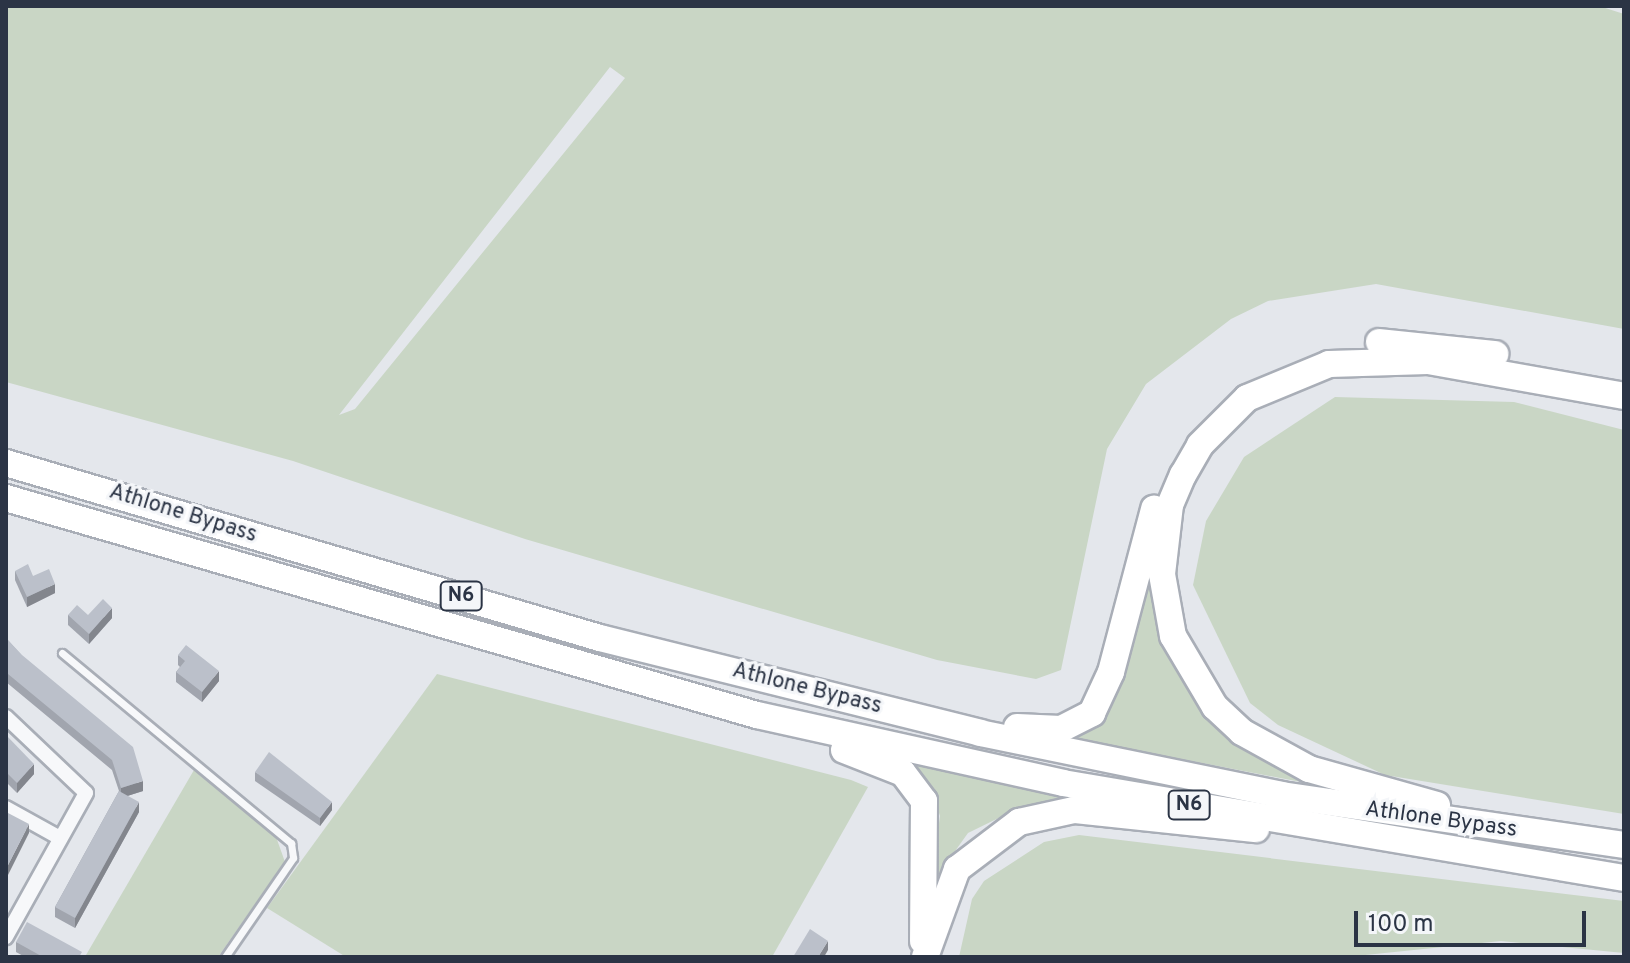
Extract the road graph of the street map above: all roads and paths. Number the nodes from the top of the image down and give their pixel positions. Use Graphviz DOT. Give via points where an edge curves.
graph roads {
  1 [pos="1624,378"];
  2 [pos="1624,396"];
  3 [pos="6,463"];
  4 [pos="6,498"];
  5 [pos="62,653"];
  6 [pos="757,715"];
  7 [pos="6,717"];
  8 [pos="919,717"];
  9 [pos="6,808"];
  10 [pos="1343,831"];
  11 [pos="1547,835"];
  12 [pos="60,838"];
  13 [pos="1624,845"];
  14 [pos="1624,878"];
  15 [pos="6,937"];
  16 [pos="225,957"];
  17 [pos="924,957"];
  1 -- 8 [label="highway" via="1417,342 1324,348 1262,370 1198,421 1172,460 1111,672 1092,713 1061,729 1034,730"];
  2 -- 11 [label="highway" via="1392,358 1299,372 1247,398 1200,445 1163,535 1173,636 1189,671 1242,732 1333,777"];
  3 -- 8 [label="highway, Athlone Bypass / N6" via="600,638"];
  4 -- 6 [label="highway, Athlone Bypass / N6"];
  5 -- 16 [label="lane" via="291,843 293,858"];
  6 -- 10 [label="highway, Athlone Bypass / N6" via="1063,783"];
  6 -- 17 [label="highway" via="877,761 915,785 929,831 920,892"];
  7 -- 12 [label="street" via="85,787"];
  8 -- 11 [label="highway, Athlone Bypass / N6" via="1281,795"];
  9 -- 12 [label="street"];
  10 -- 14 [label="highway, Athlone Bypass / N6"];
  10 -- 17 [label="highway" via="1220,829 1045,812 997,833 957,869"];
  11 -- 13 [label="highway, Athlone Bypass / N6"];
  12 -- 15 [label="street"];
}
